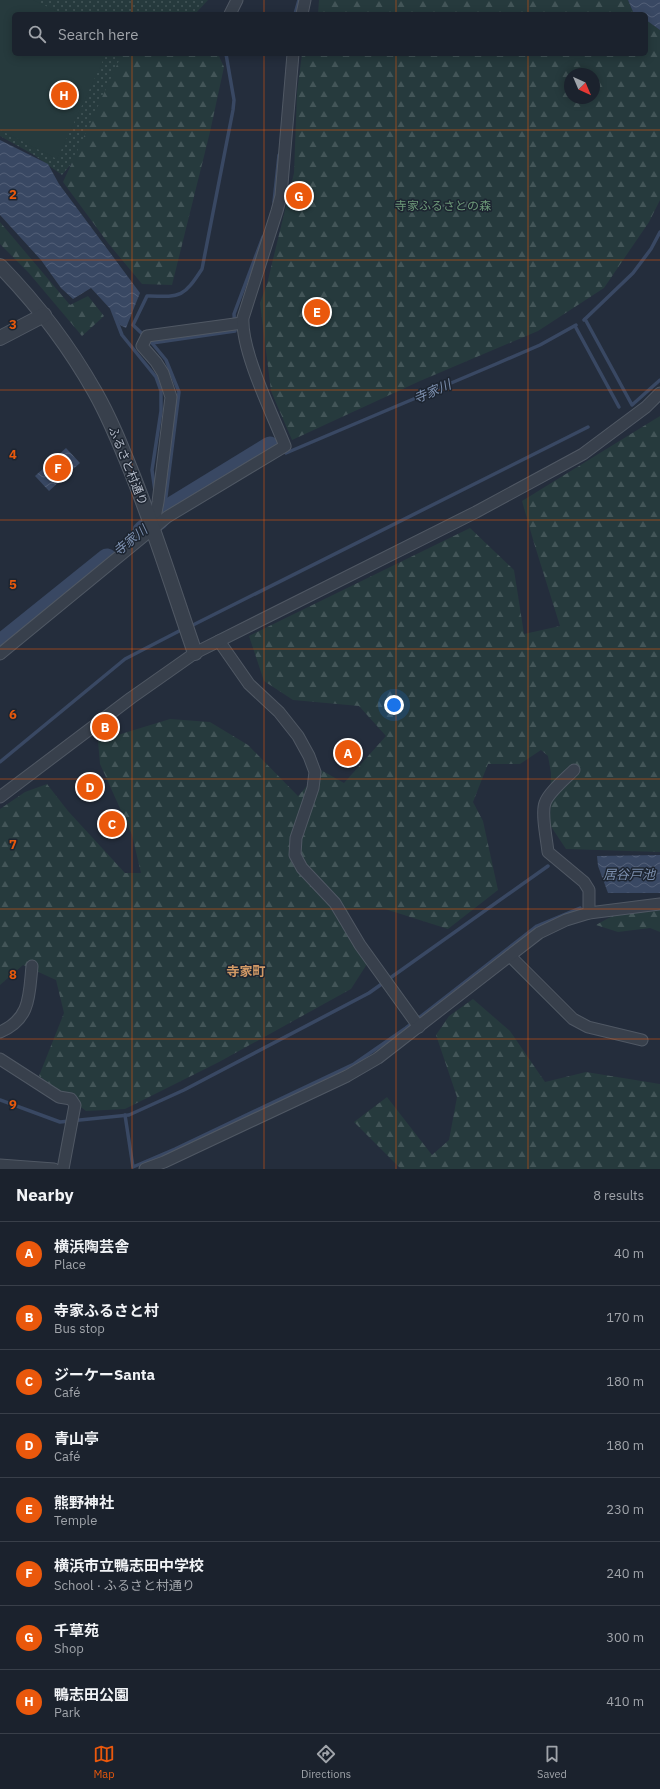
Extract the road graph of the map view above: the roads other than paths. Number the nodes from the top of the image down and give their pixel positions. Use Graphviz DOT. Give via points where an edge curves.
graph roads {
  1 [pos="237,0"];
  2 [pos="306,0"];
  3 [pos="231,12"];
  4 [pos="303,12"];
  5 [pos="293,56"];
  6 [pos="0,266"];
  7 [pos="44,315"];
  8 [pos="242,323"];
  9 [pos="0,338"];
  10 [pos="660,393"];
  11 [pos="153,528"];
  12 [pos="219,641"];
  13 [pos="195,653"];
  14 [pos="0,654"];
  15 [pos="574,770"];
  16 [pos="0,797"];
  17 [pos="660,904"];
  18 [pos="589,913"];
  19 [pos="510,956"];
  20 [pos="32,966"];
  21 [pos="419,1027"];
  22 [pos="0,1032"];
  23 [pos="642,1040"];
  24 [pos="0,1059"];
  25 [pos="0,1165"];
  26 [pos="54,1169"];
  27 [pos="63,1169"];
  28 [pos="145,1169"];
  1 -- 3 [label="street"];
  2 -- 4 [label="street"];
  5 -- 8 [label="street" via="281,196"];
  6 -- 7 [label="street, ふるさと村通り"];
  7 -- 9 [label="street"];
  7 -- 11 [label="street, ふるさと村通り" via="96,392 121,445"];
  8 -- 11 [label="street" via="245,342 285,446"];
  8 -- 11 [label="street" via="147,336 142,346 156,362 171,397"];
  10 -- 12 [label="street" via="646,407 583,454 489,505"];
  11 -- 13 [label="street, ふるさと村通り"];
  11 -- 14 [label="street"];
  12 -- 13 [label="street"];
  12 -- 21 [label="street" via="249,684 279,712 298,736 315,772 313,788 296,838 295,855 302,868 335,903 360,944"];
  13 -- 16 [label="street"];
  15 -- 18 [label="street" via="545,802 545,826 548,852 584,882 589,890"];
  17 -- 18 [label="street"];
  18 -- 19 [label="street" via="566,920 539,933"];
  19 -- 21 [label="street"];
  19 -- 23 [label="street" via="573,1019 588,1028"];
  20 -- 22 [label="street" via="29,995 23,1015 11,1027"];
  21 -- 28 [label="street" via="378,1058 347,1076"];
  24 -- 27 [label="street" via="58,1097 71,1099 75,1105"];
  25 -- 26 [label="street"];
}
